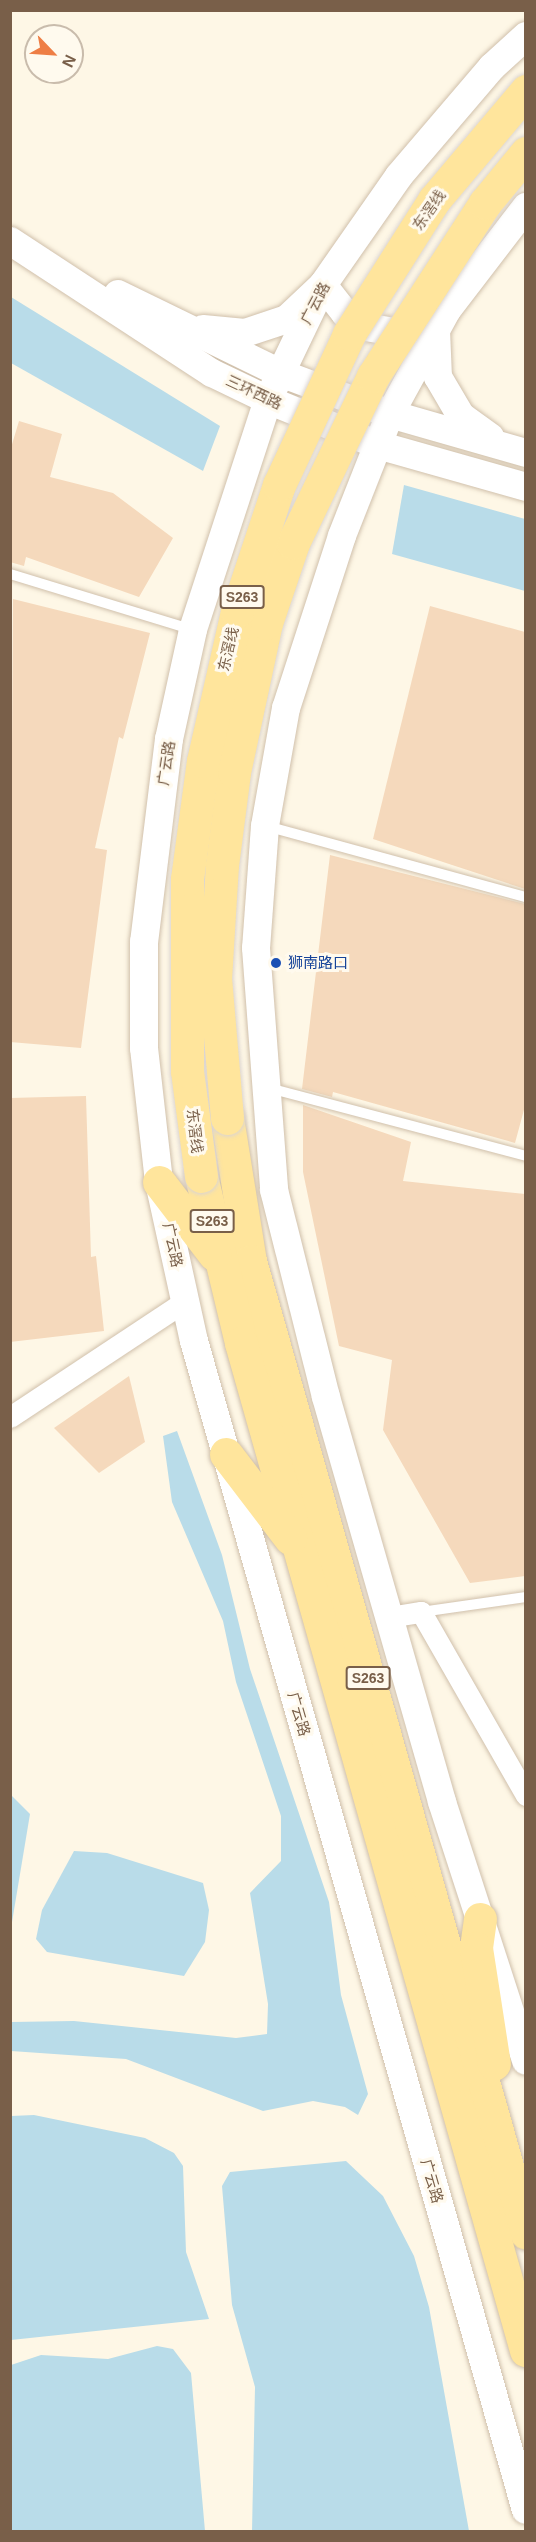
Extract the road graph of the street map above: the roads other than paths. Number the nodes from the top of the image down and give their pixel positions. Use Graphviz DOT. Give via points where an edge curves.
graph roads {
  1 [pos="525,36"];
  2 [pos="525,91"];
  3 [pos="525,153"];
  4 [pos="525,207"];
  5 [pos="10,224"];
  6 [pos="10,241"];
  7 [pos="323,285"];
  8 [pos="442,320"];
  9 [pos="184,327"];
  10 [pos="279,373"];
  11 [pos="268,400"];
  12 [pos="390,414"];
  13 [pos="378,445"];
  14 [pos="514,450"];
  15 [pos="525,487"];
  16 [pos="10,574"];
  17 [pos="194,630"];
  18 [pos="182,680"];
  19 [pos="286,708"];
  20 [pos="265,826"];
  21 [pos="525,897"];
  22 [pos="263,1086"];
  23 [pos="525,1156"];
  24 [pos="159,1182"];
  25 [pos="222,1266"];
  26 [pos="185,1301"];
  27 [pos="10,1416"];
  28 [pos="226,1454"];
  29 [pos="300,1551"];
  30 [pos="525,1597"];
  31 [pos="421,1612"];
  32 [pos="389,1617"];
  33 [pos="525,1794"];
  34 [pos="480,1919"];
  35 [pos="525,2061"];
  36 [pos="493,2117"];
  37 [pos="525,2233"];
  38 [pos="525,2350"];
  39 [pos="525,2510"];
  1 -- 7 [label="main road, 广云路 / S263" via="492,67 399,176"];
  2 -- 25 [label="main road, 东滘线 / S263, bridge" via="434,200 349,334 279,485 237,611 203,761 187,879 188,1071 201,1176"];
  3 -- 36 [label="main road, S263, bridge" via="485,203 374,376 293,543 266,623 234,772 222,865 215,979 227,1119 250,1262"];
  4 -- 8 [label="main road, S263"];
  5 -- 9 [label="main road, 三环西路" via="93,282"];
  6 -- 11 [label="main road, 三环西路" via="212,373"];
  7 -- 8 [label="main road" via="345,313 382,333 419,330"];
  7 -- 9 [label="main road" via="287,319 245,333"];
  7 -- 10 [label="main road, 广云路 / S263"];
  8 -- 12 [label="main road, S263"];
  8 -- 14 [label="main road" via="438,377 461,416"];
  9 -- 10 [label="main road, 三环西路"];
  10 -- 11 [label="main road, 广云路 / S263"];
  10 -- 12 [label="main road, 三环西路"];
  11 -- 13 [label="main road, 三环西路"];
  11 -- 17 [label="main road, 广云路 / S263"];
  12 -- 13 [label="main road, S263"];
  12 -- 14 [label="main road, 三环西路"];
  13 -- 15 [label="main road, 三环西路"];
  13 -- 19 [label="main road, S263" via="311,624"];
  16 -- 17 [label="lane"];
  17 -- 18 [label="main road, 广云路 / S263"];
  18 -- 19 [label="main road" via="207,660 246,659 274,683"];
  18 -- 24 [label="main road, 广云路 / S263" via="169,739 144,942 144,1048"];
  19 -- 20 [label="main road, S263"];
  20 -- 21 [label="lane"];
  20 -- 22 [label="main road, S263" via="256,948"];
  22 -- 23 [label="lane"];
  22 -- 32 [label="main road, S263" via="274,1190"];
  24 -- 25 [label="main road"];
  24 -- 26 [label="main road, 广云路 / S263"];
  25 -- 29 [label="main road, S263"];
  26 -- 27 [label="street"];
  26 -- 28 [label="main road, 广云路 / S263"];
  28 -- 29 [label="main road"];
  28 -- 39 [label="main road, 广云路 / S263"];
  29 -- 38 [label="main road, S263"];
  30 -- 31 [label="lane"];
  31 -- 32 [label="street"];
  31 -- 33 [label="street"];
  32 -- 34 [label="main road, S263"];
  34 -- 35 [label="main road, S263"];
  34 -- 36 [label="main road" via="476,1948 495,2052"];
  36 -- 37 [label="main road, S263"];
}
